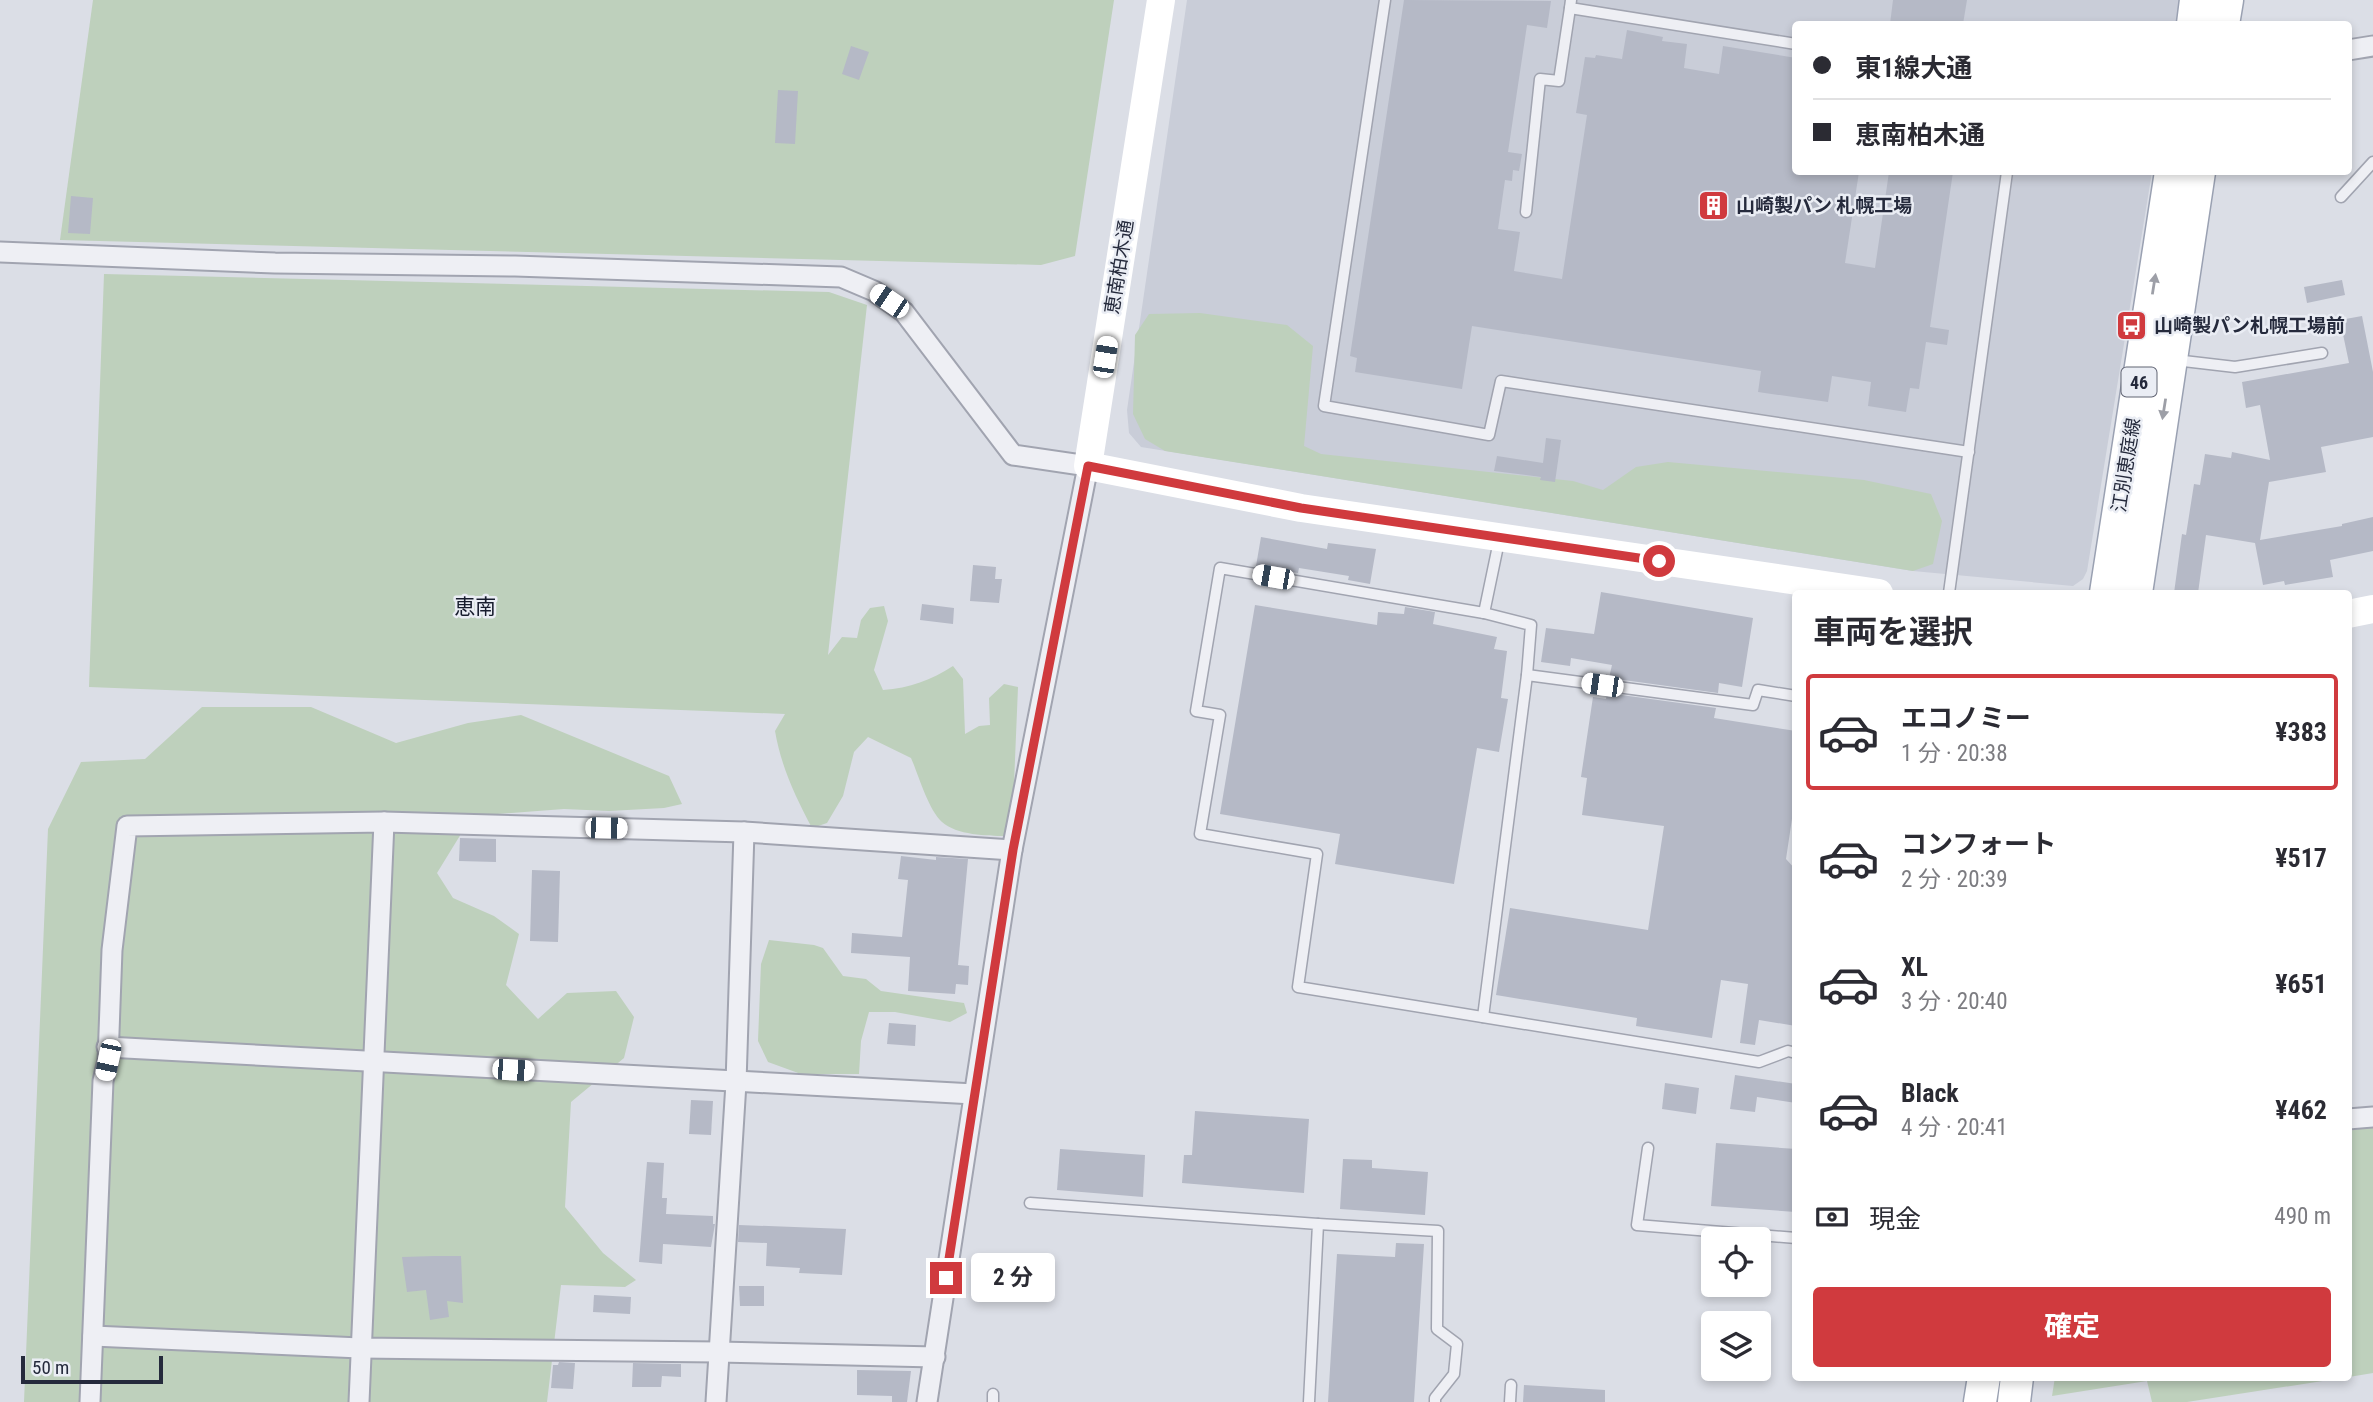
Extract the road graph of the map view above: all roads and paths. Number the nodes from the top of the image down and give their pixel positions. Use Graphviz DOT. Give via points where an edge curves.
graph roads {
  1 [pos="1161,0"];
  2 [pos="1385,0"];
  3 [pos="2196,0"];
  4 [pos="2227,0"];
  5 [pos="1571,4"];
  6 [pos="2193,21"];
  7 [pos="2224,21"];
  8 [pos="1792,43"];
  9 [pos="2373,46"];
  10 [pos="2352,49"];
  11 [pos="2373,162"];
  12 [pos="2007,175"];
  13 [pos="2171,175"];
  14 [pos="2199,175"];
  15 [pos="2341,197"];
  16 [pos="1526,212"];
  17 [pos="0,252"];
  18 [pos="2322,353"];
  19 [pos="2171,360"];
  20 [pos="1969,452"];
  21 [pos="1088,466"];
  22 [pos="1500,537"];
  23 [pos="1859,590"];
  24 [pos="1948,590"];
  25 [pos="2106,590"];
  26 [pos="2136,590"];
  27 [pos="2373,609"];
  28 [pos="1483,613"];
  29 [pos="2352,613"];
  30 [pos="1527,675"];
  31 [pos="1792,695"];
  32 [pos="384,822"];
  33 [pos="744,832"];
  34 [pos="1013,850"];
  35 [pos="1483,1017"];
  36 [pos="107,1047"];
  37 [pos="1792,1052"];
  38 [pos="374,1062"];
  39 [pos="736,1083"];
  40 [pos="974,1094"];
  41 [pos="2373,1117"];
  42 [pos="2352,1119"];
  43 [pos="1648,1148"];
  44 [pos="1030,1203"];
  45 [pos="1318,1224"];
  46 [pos="1792,1238"];
  47 [pos="93,1336"];
  48 [pos="360,1348"];
  49 [pos="718,1352"];
  50 [pos="935,1357"];
  51 [pos="1983,1381"];
  52 [pos="2017,1381"];
  53 [pos="1511,1385"];
  54 [pos="90,1402"];
  55 [pos="359,1402"];
  56 [pos="716,1402"];
  57 [pos="927,1402"];
  58 [pos="1308,1402"];
  59 [pos="1435,1402"];
  60 [pos="1510,1402"];
  61 [pos="1980,1402"];
  62 [pos="2014,1402"];
  1 -- 21 [label="street, 恵南柏木通"];
  2 -- 20 [label="lane" via="1324,406 1489,435 1502,381"];
  3 -- 6 [label="main road"];
  4 -- 7 [label="main road"];
  5 -- 8 [label="lane"];
  5 -- 16 [label="lane" via="1559,81 1540,79"];
  9 -- 10 [label="street"];
  11 -- 15 [label="lane"];
  12 -- 20 [label="lane"];
  25 -- 13 [label="main road, 江別恵庭線 / 46, one-way"];
  14 -- 19 [label="main road, 江別恵庭線 / 46"];
  17 -- 21 [label="street" via="841,277 874,291 904,312 1013,455"];
  18 -- 19 [label="lane" via="2235,367"];
  19 -- 26 [label="main road, 江別恵庭線 / 46, one-way"];
  20 -- 24 [label="lane"];
  21 -- 22 [label="street" via="1301,508"];
  21 -- 34 [label="street, 恵南柏木通"];
  22 -- 23 [label="street"];
  22 -- 28 [label="lane"];
  27 -- 29 [label="street"];
  28 -- 30 [label="lane" via="1531,625"];
  28 -- 35 [label="lane" via="1220,568 1196,711 1220,715 1200,834 1317,854 1298,987"];
  30 -- 31 [label="lane" via="1753,705 1758,690"];
  30 -- 35 [label="lane"];
  32 -- 33 [label="street"];
  32 -- 36 [label="street" via="127,826 111,950"];
  32 -- 38 [label="street"];
  33 -- 34 [label="street"];
  33 -- 39 [label="street"];
  34 -- 40 [label="street, 恵南柏木通"];
  35 -- 37 [label="lane" via="1759,1062"];
  36 -- 38 [label="street"];
  36 -- 47 [label="street"];
  38 -- 39 [label="street"];
  38 -- 48 [label="street"];
  39 -- 40 [label="street"];
  39 -- 49 [label="street"];
  40 -- 50 [label="street, 恵南柏木通"];
  41 -- 42 [label="street"];
  43 -- 46 [label="lane" via="1637,1225"];
  44 -- 45 [label="lane"];
  45 -- 58 [label="lane"];
  45 -- 59 [label="lane" via="1438,1231 1437,1329 1457,1345 1454,1374"];
  47 -- 48 [label="street"];
  47 -- 54 [label="street"];
  48 -- 49 [label="street"];
  48 -- 55 [label="street"];
  49 -- 50 [label="street"];
  49 -- 56 [label="street"];
  50 -- 57 [label="street, 恵南柏木通"];
  51 -- 61 [label="main road"];
  52 -- 62 [label="main road"];
  53 -- 60 [label="lane"];
}
